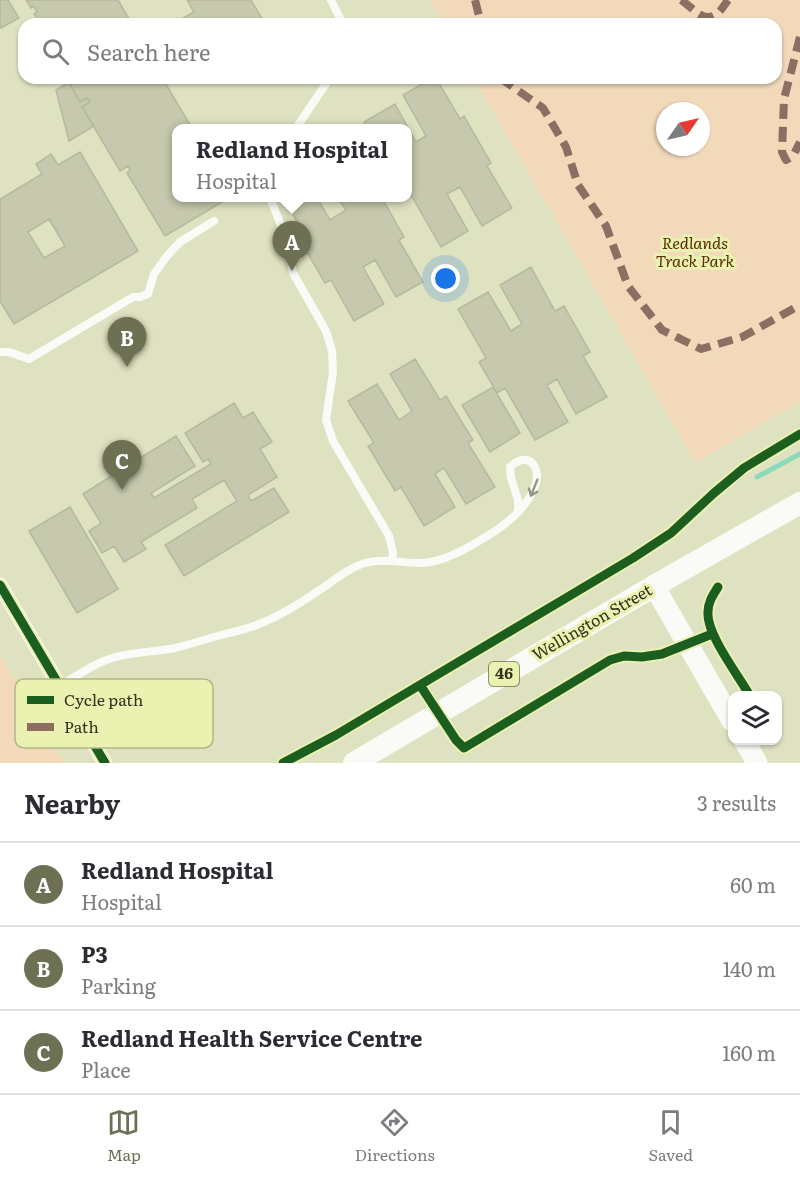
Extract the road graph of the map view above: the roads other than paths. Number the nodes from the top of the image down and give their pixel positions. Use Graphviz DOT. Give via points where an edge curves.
graph roads {
  1 [pos="331,0"];
  2 [pos="340,18"];
  3 [pos="326,84"];
  4 [pos="299,124"];
  5 [pos="272,202"];
  6 [pos="214,221"];
  7 [pos="0,352"];
  8 [pos="800,503"];
  9 [pos="518,512"];
  10 [pos="392,561"];
  11 [pos="0,585"];
  12 [pos="654,586"];
  13 [pos="56,679"];
  14 [pos="72,679"];
  15 [pos="728,714"];
  16 [pos="746,745"];
  17 [pos="96,748"];
  18 [pos="105,763"];
  19 [pos="354,763"];
  20 [pos="757,763"];
  1 -- 2 [label="lane"];
  3 -- 4 [label="lane"];
  5 -- 10 [label="lane" via="286,238 293,273 326,331 332,351 326,420 333,441 389,536"];
  6 -- 7 [label="lane" via="167,255 154,274 148,294 134,297 29,359"];
  8 -- 12 [label="main road, Wellington Street / 46"];
  9 -- 9 [label="lane, one-way" via="510,467 524,459 531,461 538,477"];
  9 -- 10 [label="lane" via="505,525 442,560"];
  10 -- 14 [label="lane" via="365,563 254,626 171,649 110,658"];
  11 -- 13 [label="street"];
  12 -- 15 [label="street"];
  12 -- 19 [label="main road, Wellington Street / 46"];
  16 -- 20 [label="street"];
  17 -- 18 [label="street"];
}
